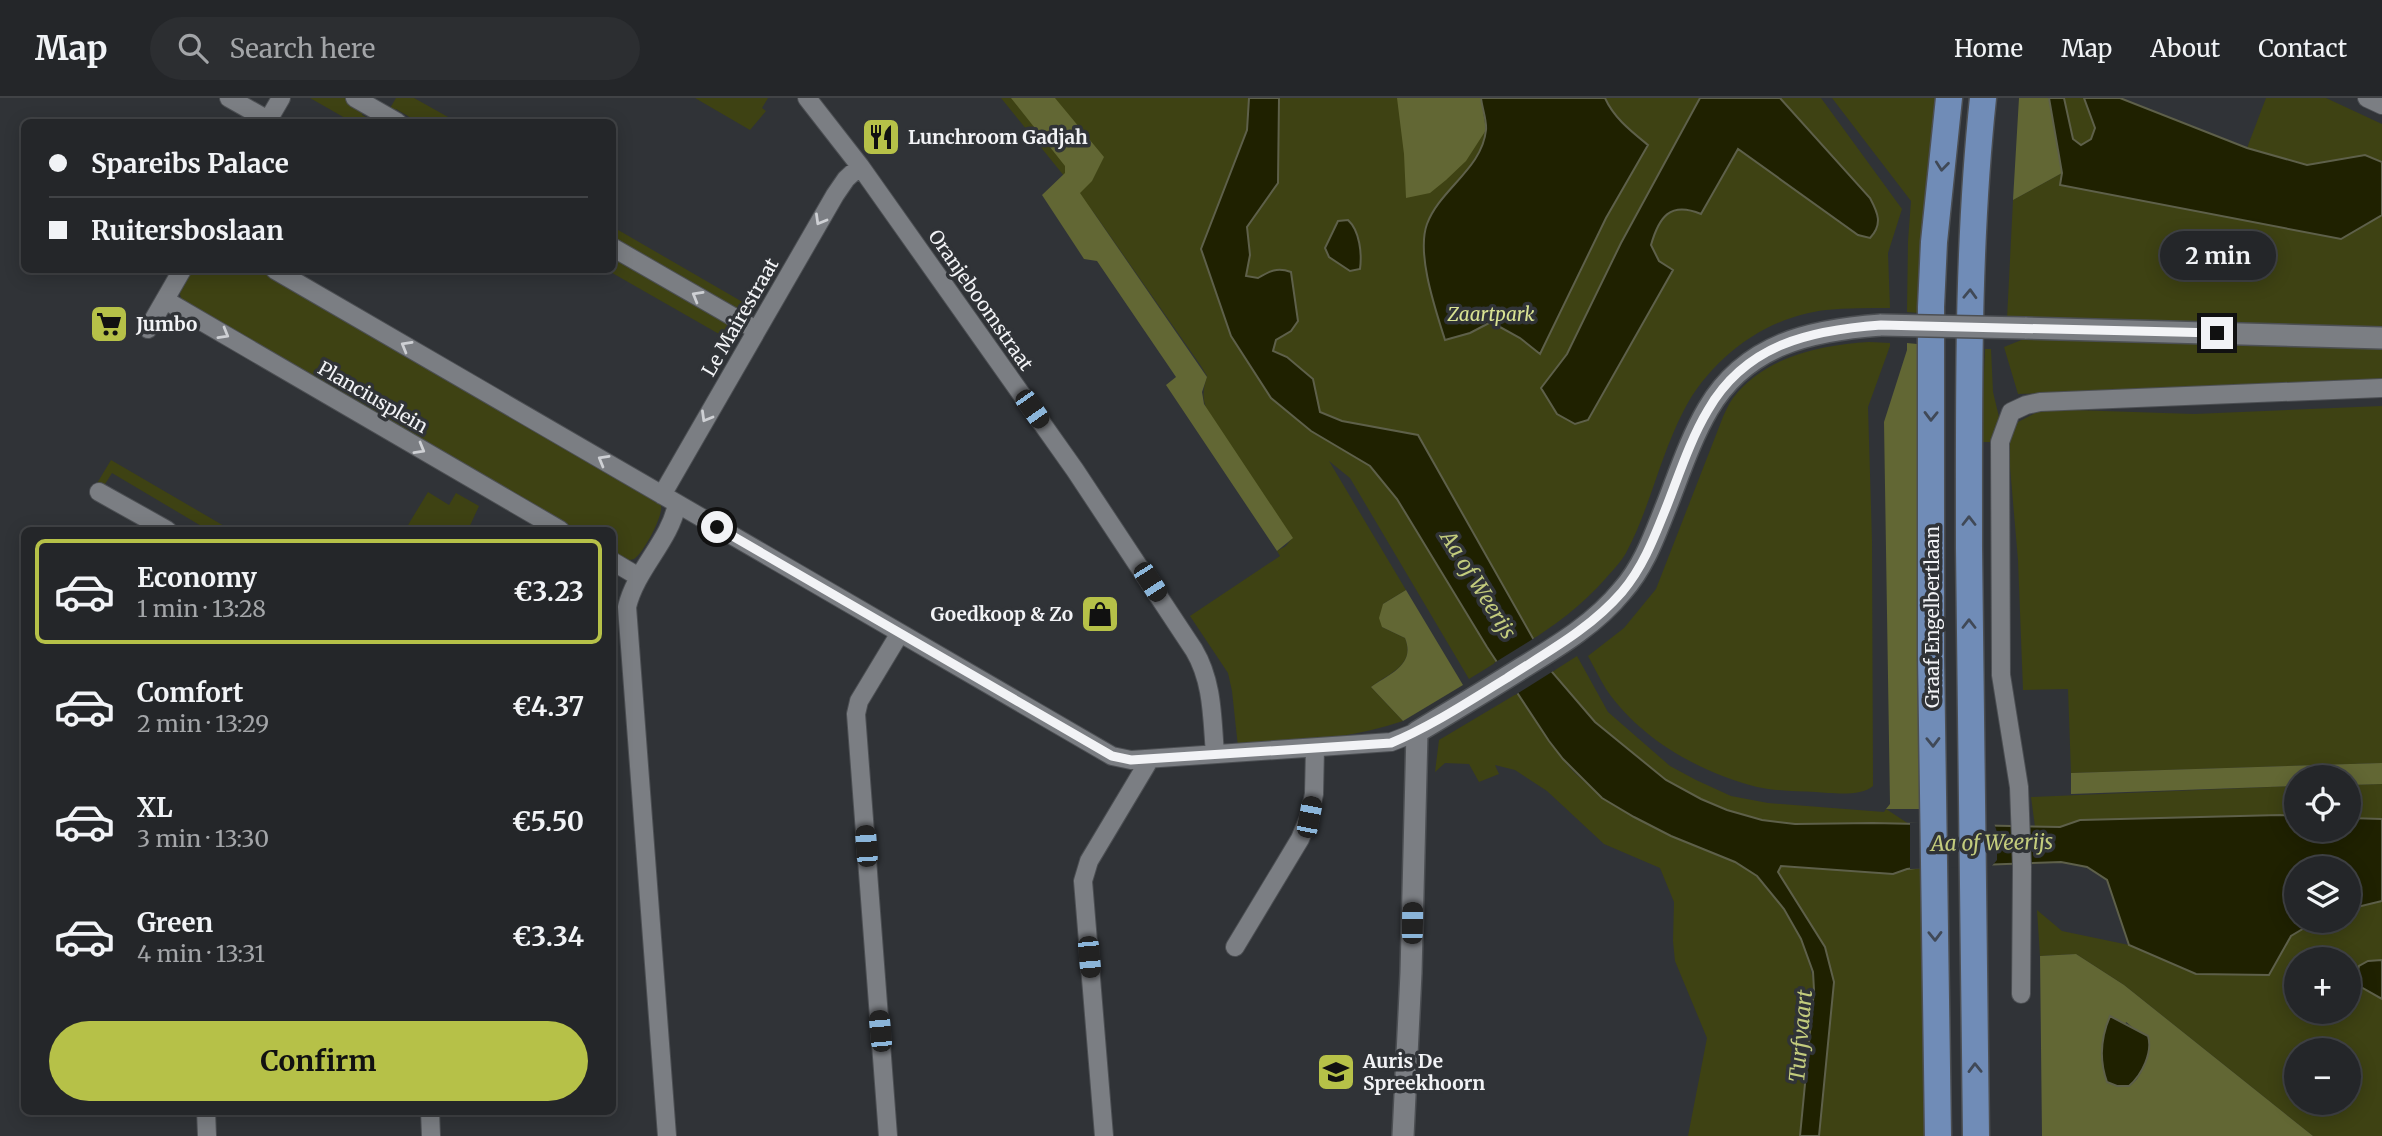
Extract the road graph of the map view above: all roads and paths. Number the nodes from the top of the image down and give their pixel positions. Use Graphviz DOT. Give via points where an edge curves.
graph roads {
  1 [pos="229,98"];
  2 [pos="281,98"];
  3 [pos="355,98"];
  4 [pos="807,98"];
  5 [pos="1949,98"];
  6 [pos="1983,98"];
  7 [pos="2367,98"];
  8 [pos="2382,105"];
  9 [pos="265,119"];
  10 [pos="269,119"];
  11 [pos="392,119"];
  12 [pos="860,166"];
  13 [pos="616,249"];
  14 [pos="180,273"];
  15 [pos="280,273"];
  16 [pos="164,300"];
  17 [pos="148,329"];
  18 [pos="757,330"];
  19 [pos="2382,338"];
  20 [pos="2382,388"];
  21 [pos="99,492"];
  22 [pos="670,499"];
  23 [pos="162,527"];
  24 [pos="555,527"];
  25 [pos="616,563"];
  26 [pos="639,577"];
  27 [pos="620,607"];
  28 [pos="900,633"];
  29 [pos="1417,732"];
  30 [pos="1315,748"];
  31 [pos="1215,754"];
  32 [pos="1150,759"];
  33 [pos="1235,947"];
  34 [pos="2021,994"];
  35 [pos="206,1115"];
  36 [pos="430,1115"];
  37 [pos="207,1136"];
  38 [pos="431,1136"];
  39 [pos="667,1136"];
  40 [pos="888,1136"];
  41 [pos="1104,1136"];
  42 [pos="1403,1136"];
  43 [pos="1938,1136"];
  44 [pos="1976,1136"];
  1 -- 9 [label="street"];
  2 -- 10 [label="street"];
  3 -- 11 [label="street"];
  4 -- 12 [label="street, Oranjeboomstraat"];
  5 -- 43 [label="main road, Graaf Engelbertlaan, one-way" via="1931,307"];
  44 -- 6 [label="main road, Graaf Engelbertlaan, one-way" via="1968,351"];
  7 -- 8 [label="street"];
  12 -- 18 [label="street, Le Mairestraat, one-way" via="835,195"];
  12 -- 31 [label="street, Oranjeboomstraat" via="1075,470 1194,650 1209,686"];
  18 -- 13 [label="street, one-way"];
  14 -- 16 [label="street"];
  22 -- 15 [label="street, one-way"];
  16 -- 17 [label="street"];
  16 -- 24 [label="street, Planciusplein, one-way"];
  18 -- 22 [label="street, Le Mairestraat, one-way"];
  19 -- 29 [label="street, bridge" via="1881,325 1840,328 1789,341 1742,368 1709,408 1647,554 1621,593 1587,626"];
  20 -- 34 [label="street" via="2040,402 2011,412 2000,442 2001,675 2019,787"];
  21 -- 23 [label="street"];
  22 -- 26 [label="street" via="673,519"];
  22 -- 28 [label="street"];
  25 -- 26 [label="street"];
  26 -- 27 [label="street"];
  27 -- 39 [label="street"];
  28 -- 32 [label="street" via="1102,751 1123,760"];
  28 -- 40 [label="street" via="859,701 856,714"];
  29 -- 30 [label="street" via="1391,743"];
  29 -- 42 [label="street"];
  30 -- 31 [label="street"];
  30 -- 33 [label="street" via="1309,817"];
  31 -- 32 [label="street"];
  32 -- 41 [label="street" via="1089,861 1083,881"];
  35 -- 37 [label="street"];
  36 -- 38 [label="street"];
}
